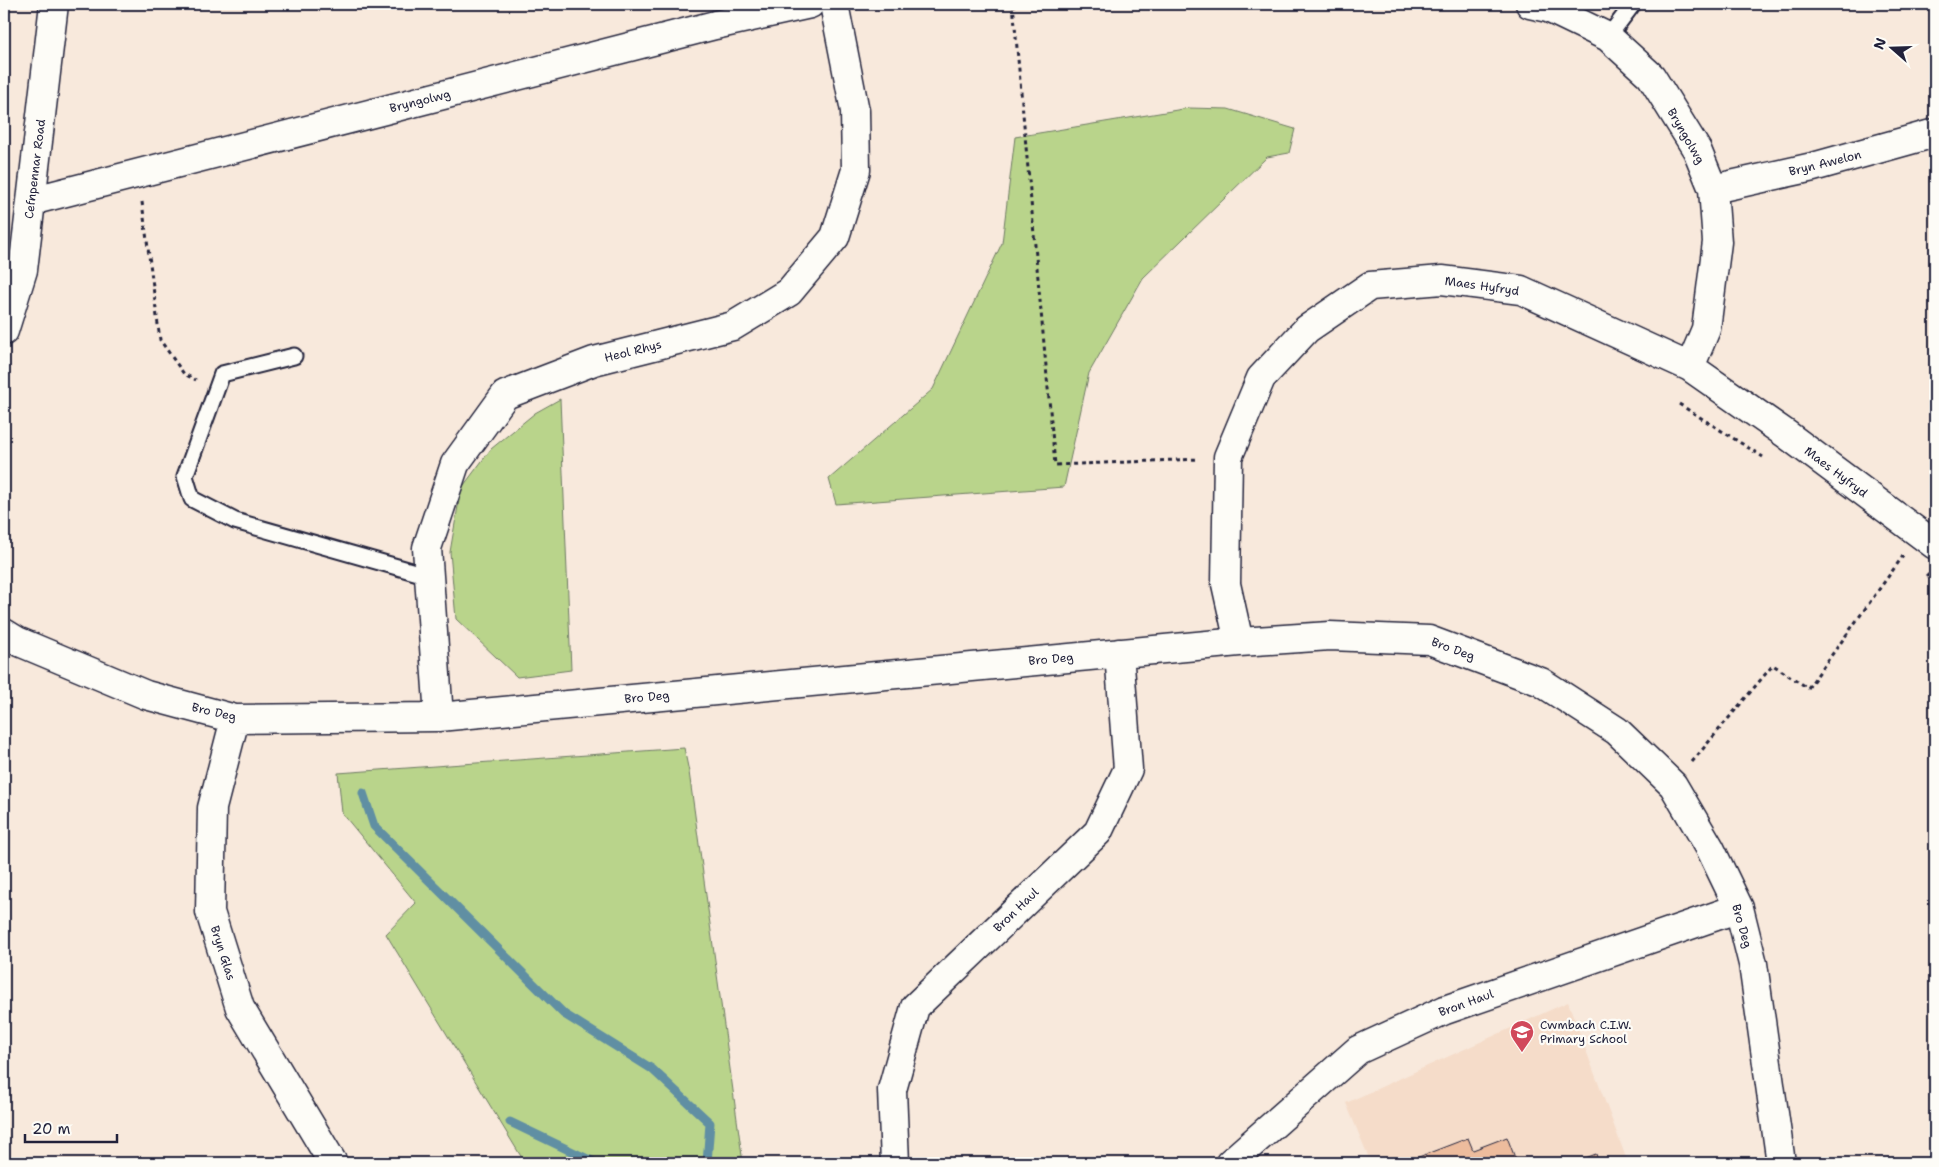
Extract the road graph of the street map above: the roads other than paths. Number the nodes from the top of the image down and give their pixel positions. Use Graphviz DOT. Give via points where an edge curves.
graph roads {
  1 [pos="54,4"];
  2 [pos="810,4"];
  3 [pos="834,4"];
  4 [pos="1530,4"];
  5 [pos="1632,4"];
  6 [pos="712,14"];
  7 [pos="1608,37"];
  8 [pos="1935,133"];
  9 [pos="1713,189"];
  10 [pos="31,201"];
  11 [pos="4,331"];
  12 [pos="294,356"];
  13 [pos="1690,367"];
  14 [pos="1935,545"];
  15 [pos="429,576"];
  16 [pos="4,633"];
  17 [pos="1239,642"];
  18 [pos="1119,653"];
  19 [pos="439,717"];
  20 [pos="235,719"];
  21 [pos="1739,908"];
  22 [pos="333,1163"];
  23 [pos="895,1163"];
  24 [pos="1230,1163"];
  25 [pos="1781,1163"];
  1 -- 10 [label="street, Cefnpennar Road"];
  2 -- 6 [label="street, Bryngolwg"];
  3 -- 15 [label="street, Heol Rhys" via="855,111 856,170 835,237 789,292 732,326 594,361 505,395 454,464 428,548"];
  4 -- 7 [label="street, Bryngolwg" via="1548,8"];
  5 -- 7 [label="lane"];
  6 -- 10 [label="street, Bryngolwg"];
  7 -- 9 [label="street, Bryngolwg" via="1651,76 1697,150"];
  8 -- 9 [label="street, Bryn Awelon" via="1813,167"];
  9 -- 13 [label="street, Bryngolwg" via="1717,242 1706,329"];
  10 -- 11 [label="street, Cefnpennar Road" via="23,270"];
  12 -- 15 [label="lane" via="222,374 185,476 192,499 235,521"];
  13 -- 14 [label="street, Maes Hyfryd"];
  13 -- 17 [label="street, Maes Hyfryd" via="1521,290 1442,280 1370,286 1307,329 1260,378 1228,457 1226,584"];
  15 -- 19 [label="street, Heol Rhys"];
  16 -- 20 [label="street, Bro Deg" via="146,695"];
  17 -- 18 [label="street, Bro Deg"];
  17 -- 21 [label="street, Bro Deg" via="1330,636 1429,640 1541,682 1617,731 1673,786 1710,848"];
  18 -- 19 [label="street, Bro Deg"];
  18 -- 23 [label="street, Bron Haul" via="1128,769 1098,832 915,1007 892,1090"];
  19 -- 20 [label="street, Bro Deg"];
  20 -- 22 [label="street, Bryn Glas" via="212,808 210,912 240,1008"];
  21 -- 24 [label="street, Bron Haul" via="1445,1010 1358,1050"];
  21 -- 25 [label="street, Bro Deg" via="1753,964"];
}
